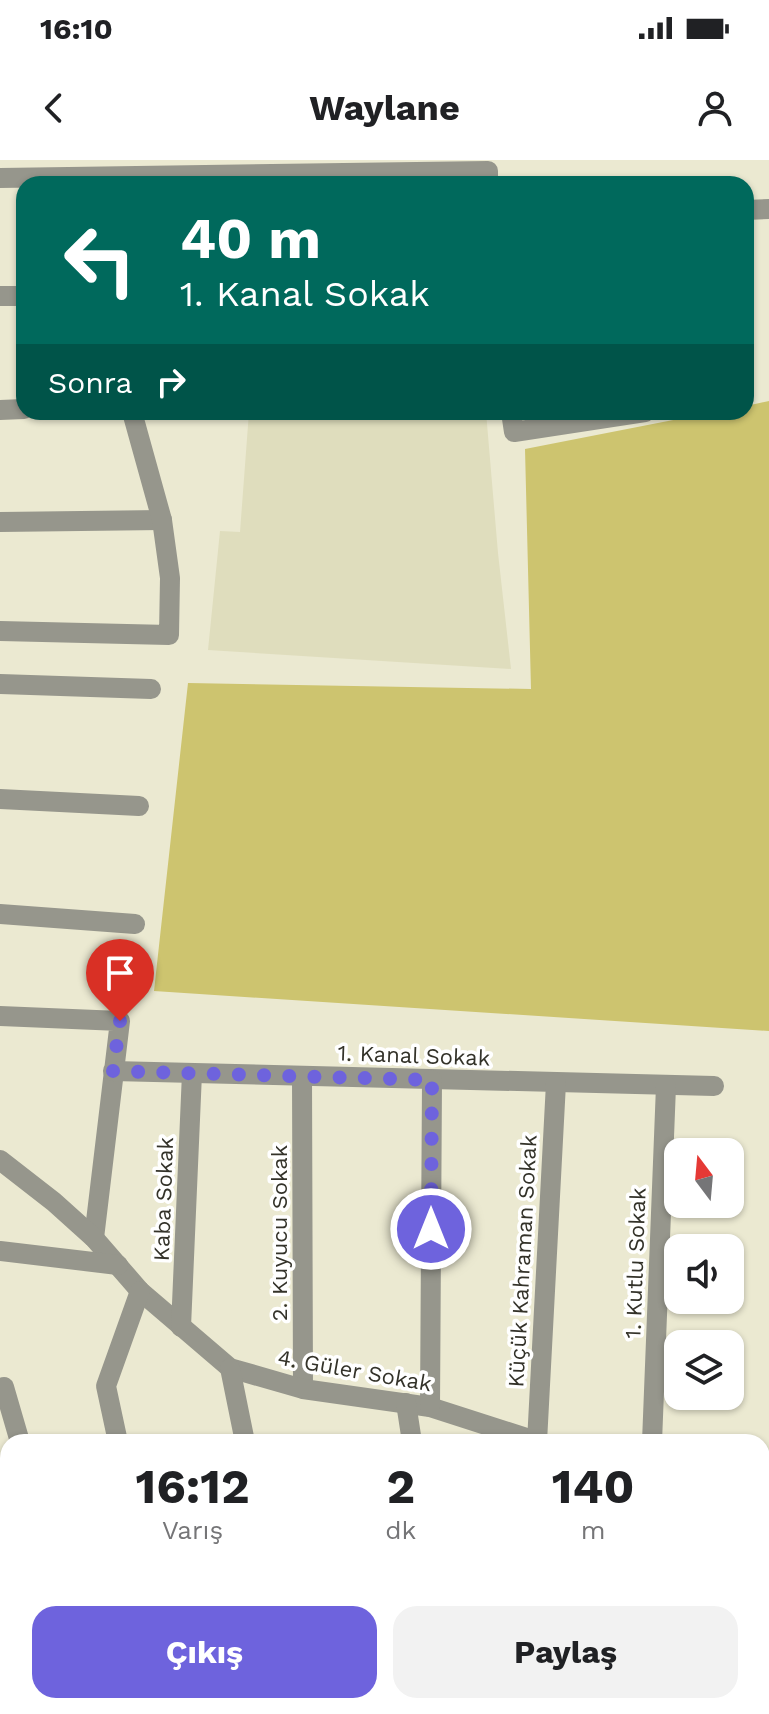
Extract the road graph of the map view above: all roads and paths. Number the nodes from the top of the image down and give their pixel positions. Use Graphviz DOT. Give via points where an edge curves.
graph roads {
  1 [pos="488,172"];
  2 [pos="19,174"];
  3 [pos="0,178"];
  4 [pos="134,420"];
  5 [pos="512,420"];
  6 [pos="593,420"];
  7 [pos="162,520"];
  8 [pos="0,522"];
  9 [pos="0,631"];
  10 [pos="0,684"];
  11 [pos="151,689"];
  12 [pos="0,799"];
  13 [pos="139,806"];
  14 [pos="0,914"];
  15 [pos="135,924"];
  16 [pos="0,1016"];
  17 [pos="113,1071"];
  18 [pos="192,1073"];
  19 [pos="302,1076"];
  20 [pos="432,1080"];
  21 [pos="556,1083"];
  22 [pos="666,1086"];
  23 [pos="714,1086"];
  24 [pos="0,1160"];
  25 [pos="94,1238"];
  26 [pos="0,1251"];
  27 [pos="118,1265"];
  28 [pos="140,1291"];
  29 [pos="181,1327"];
  30 [pos="230,1368"];
  31 [pos="0,1388"];
  32 [pos="303,1389"];
  33 [pos="406,1403"];
  34 [pos="430,1407"];
  35 [pos="18,1434"];
  36 [pos="116,1434"];
  37 [pos="243,1434"];
  38 [pos="411,1434"];
  39 [pos="513,1434"];
  40 [pos="537,1434"];
  41 [pos="652,1434"];
  1 -- 2 [label="street"];
  2 -- 3 [label="street"];
  4 -- 7 [label="street"];
  5 -- 6 [label="street" via="514,432"];
  7 -- 8 [label="street"];
  7 -- 9 [label="street" via="170,578 169,635"];
  10 -- 11 [label="street"];
  12 -- 13 [label="street"];
  14 -- 15 [label="street"];
  16 -- 17 [label="street" via="120,1021"];
  17 -- 18 [label="street, 1. Kanal Sokak"];
  17 -- 25 [label="street"];
  18 -- 19 [label="street, 1. Kanal Sokak"];
  18 -- 29 [label="street, Kaba Sokak"];
  19 -- 20 [label="street, 1. Kanal Sokak"];
  19 -- 32 [label="street, 2. Kuyucu Sokak"];
  20 -- 21 [label="street, 1. Kanal Sokak"];
  20 -- 34 [label="street"];
  21 -- 22 [label="street, 1. Kanal Sokak"];
  21 -- 40 [label="street, Küçük Kahraman Sokak"];
  22 -- 23 [label="street, 1. Kanal Sokak"];
  22 -- 41 [label="street, 1. Kutlu Sokak"];
  24 -- 25 [label="street, 4. Güler Sokak"];
  25 -- 27 [label="street, 4. Güler Sokak"];
  26 -- 27 [label="street"];
  27 -- 28 [label="street, 4. Güler Sokak"];
  28 -- 29 [label="street, 4. Güler Sokak"];
  28 -- 36 [label="street" via="106,1386"];
  29 -- 30 [label="street, 4. Güler Sokak"];
  30 -- 32 [label="street, 4. Güler Sokak"];
  30 -- 37 [label="street"];
  31 -- 35 [label="street" via="4,1387"];
  32 -- 33 [label="street, 4. Güler Sokak"];
  33 -- 34 [label="street, 4. Güler Sokak"];
  33 -- 38 [label="street"];
  34 -- 39 [label="street, 4. Güler Sokak"];
}
